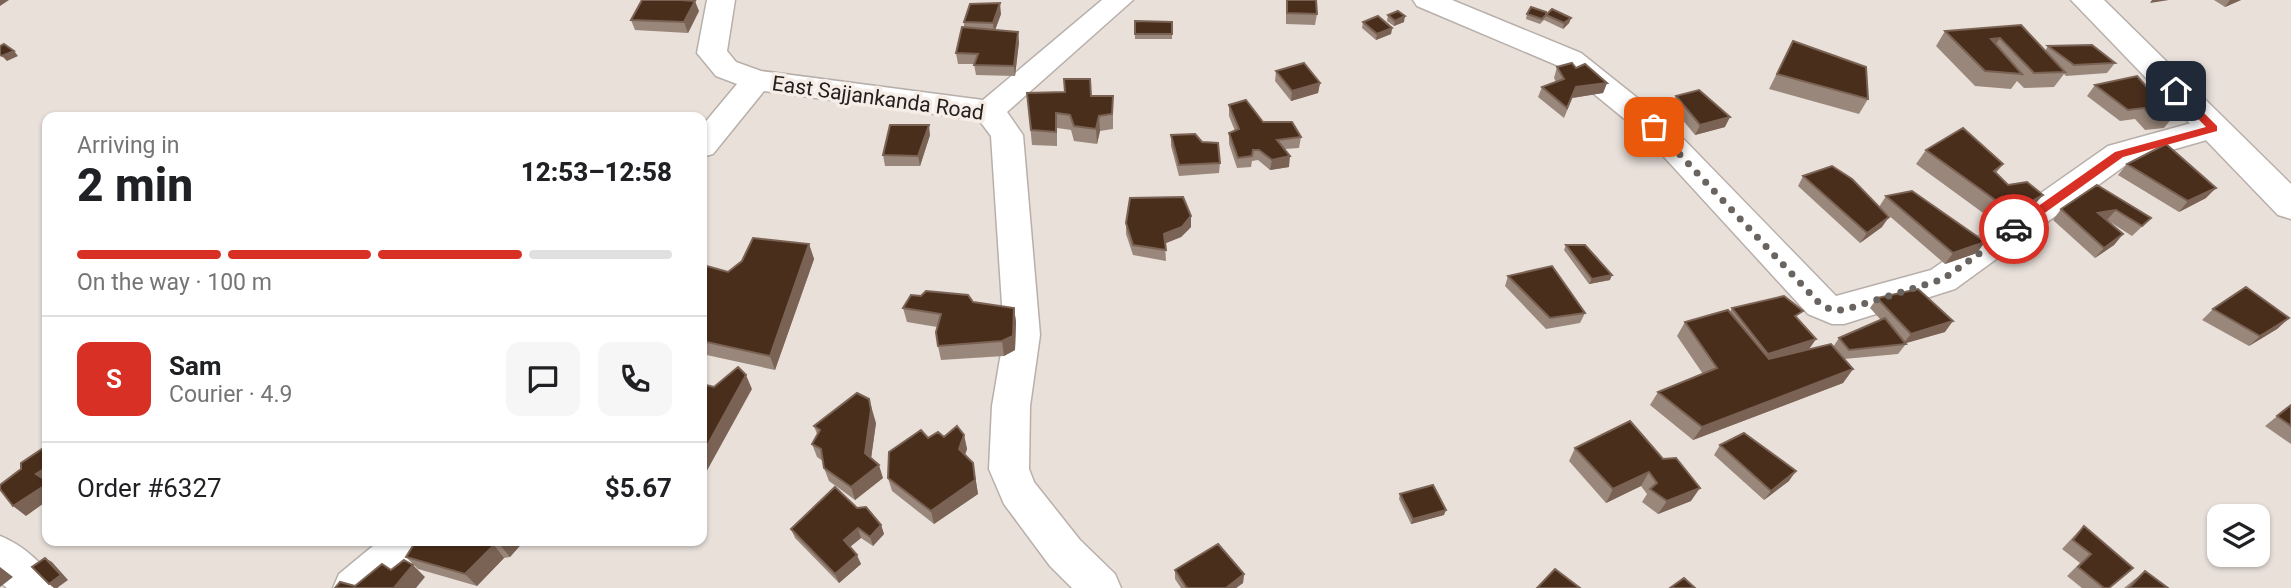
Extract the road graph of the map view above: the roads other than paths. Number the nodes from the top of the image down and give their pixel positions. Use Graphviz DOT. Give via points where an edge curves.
graph roads {
  1 [pos="721,0"];
  2 [pos="1119,0"];
  3 [pos="1427,0"];
  4 [pos="2086,0"];
  5 [pos="2110,0"];
  6 [pos="757,80"];
  7 [pos="989,111"];
  8 [pos="2213,128"];
  9 [pos="707,140"];
  10 [pos="2291,177"];
  11 [pos="2291,206"];
  12 [pos="402,546"];
  13 [pos="0,555"];
  14 [pos="36,588"];
  15 [pos="354,588"];
  16 [pos="1100,588"];
  1 -- 6 [label="street" via="712,53 726,69"];
  2 -- 7 [label="street"];
  3 -- 8 [label="street" via="1571,60 1654,127 1820,304 1832,310 1943,279 2119,154"];
  4 -- 8 [label="main road"];
  5 -- 10 [label="main road"];
  6 -- 7 [label="street, East Sajjankanda Road"];
  6 -- 9 [label="street, East Sajjankanda Road"];
  7 -- 16 [label="street, East Sajjankanda Road" via="1007,135 1021,308 1009,469 1026,502"];
  8 -- 11 [label="main road"];
  12 -- 15 [label="street"];
  13 -- 14 [label="street"];
}
